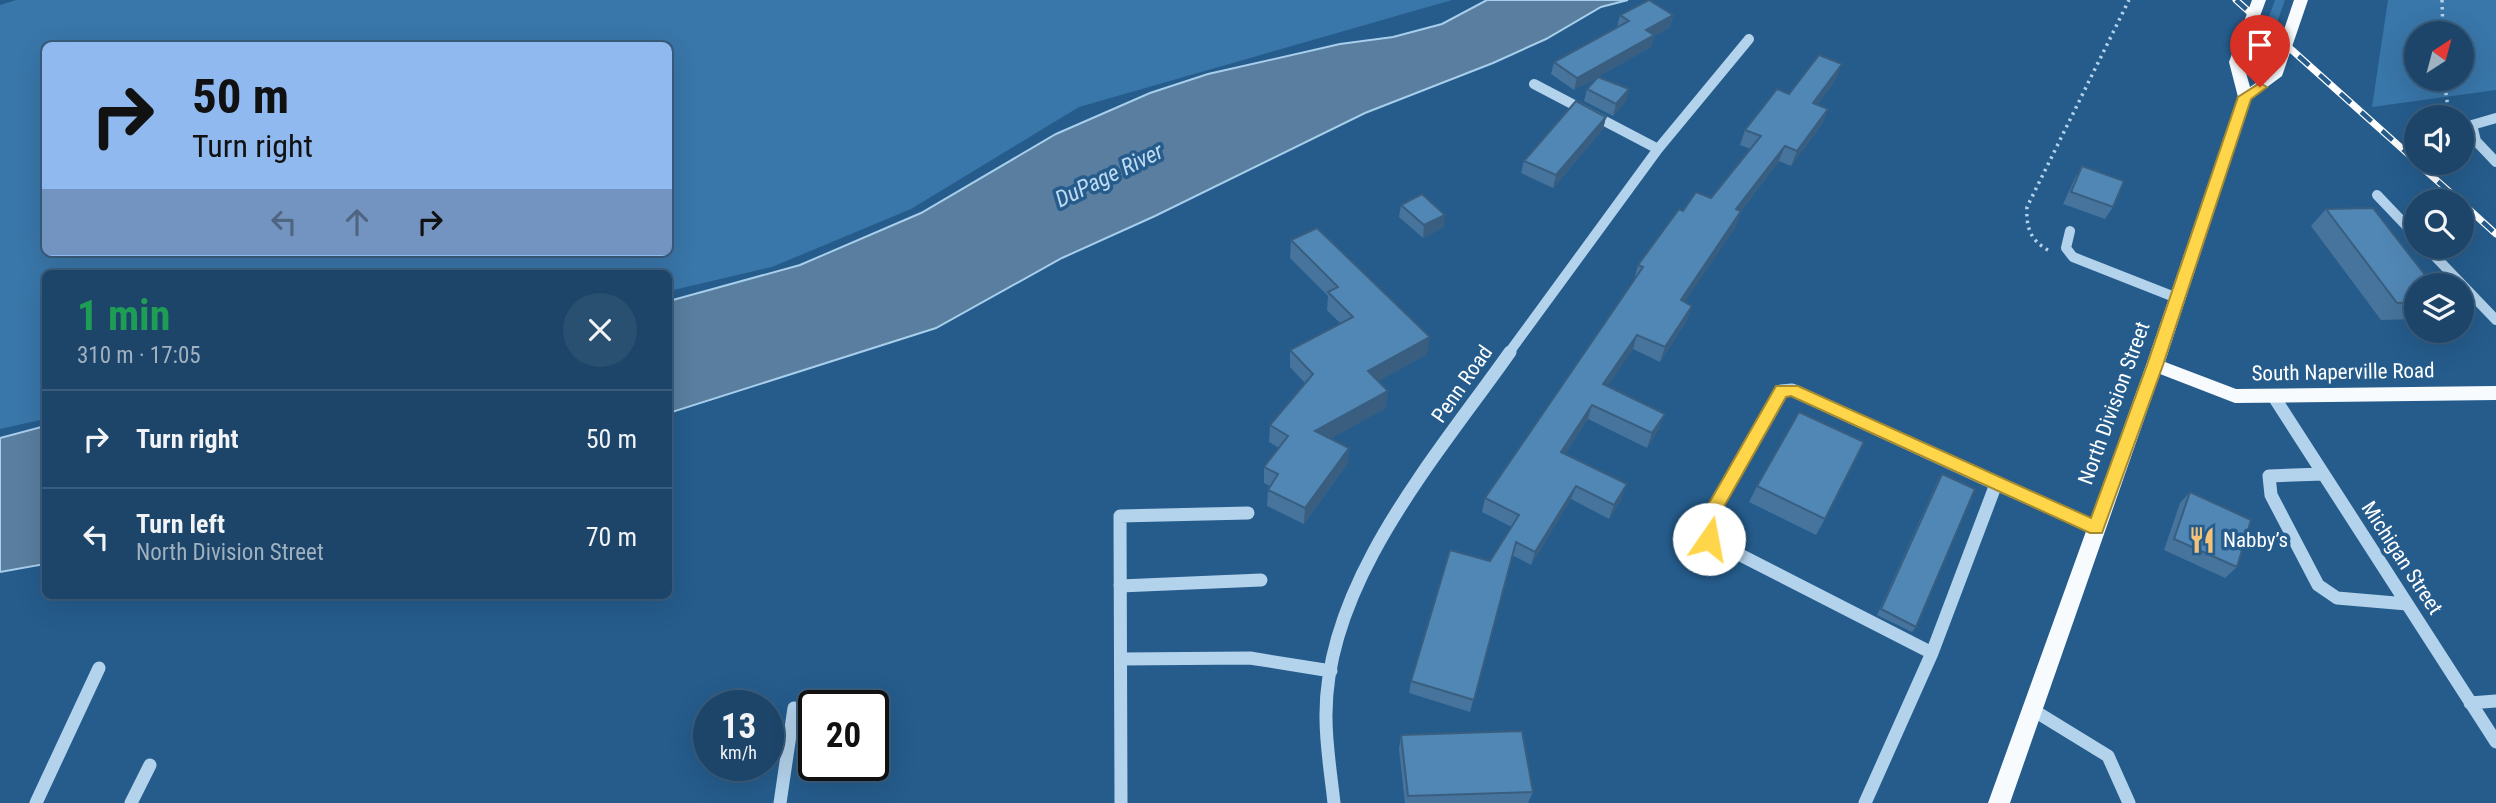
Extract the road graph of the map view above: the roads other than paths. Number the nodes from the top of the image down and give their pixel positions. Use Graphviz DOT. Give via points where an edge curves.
graph roads {
  1 [pos="2259,0"];
  2 [pos="2301,0"];
  3 [pos="1749,39"];
  4 [pos="1534,84"];
  5 [pos="2245,97"];
  6 [pos="2496,118"];
  7 [pos="1658,149"];
  8 [pos="2496,162"];
  9 [pos="2377,195"];
  10 [pos="2404,223"];
  11 [pos="2070,231"];
  12 [pos="2438,259"];
  13 [pos="2177,298"];
  14 [pos="2496,320"];
  15 [pos="2155,365"];
  16 [pos="2496,393"];
  17 [pos="2274,397"];
  18 [pos="2323,474"];
  19 [pos="1996,484"];
  20 [pos="1248,513"];
  21 [pos="2096,528"];
  22 [pos="1261,580"];
  23 [pos="1120,586"];
  24 [pos="2407,604"];
  25 [pos="1932,653"];
  26 [pos="1121,659"];
  27 [pos="99,668"];
  28 [pos="1331,671"];
  29 [pos="2496,701"];
  30 [pos="2470,702"];
  31 [pos="794,708"];
  32 [pos="2033,710"];
  33 [pos="2496,742"];
  34 [pos="150,765"];
  35 [pos="36,803"];
  36 [pos="131,803"];
  37 [pos="780,803"];
  38 [pos="1121,803"];
  39 [pos="1334,803"];
  40 [pos="1865,803"];
  41 [pos="1999,803"];
  42 [pos="2129,803"];
  1 -- 5 [label="main road" via="2236,62"];
  2 -- 5 [label="main road" via="2275,76"];
  3 -- 7 [label="street, Penn Road"];
  4 -- 7 [label="lane"];
  5 -- 13 [label="main road, North Division Street"];
  6 -- 8 [label="street" via="2472,125 2471,134"];
  7 -- 28 [label="street, Penn Road" via="1392,520 1355,587"];
  9 -- 10 [label="street"];
  11 -- 13 [label="street" via="2066,248 2073,257"];
  12 -- 14 [label="street"];
  13 -- 15 [label="main road, North Division Street"];
  15 -- 17 [label="main road, South Naperville Road" via="2235,396"];
  15 -- 21 [label="main road, North Division Street"];
  16 -- 17 [label="main road, South Naperville Road"];
  17 -- 18 [label="street, Michigan Street"];
  18 -- 24 [label="street, Michigan Street"];
  18 -- 24 [label="street" via="2269,476 2271,495 2318,585 2337,598"];
  19 -- 21 [label="street"];
  19 -- 25 [label="street"];
  19 -- 25 [label="street" via="1792,390 1782,391 1705,526 1709,539"];
  20 -- 23 [label="street" via="1120,516"];
  21 -- 32 [label="main road, North Division Street"];
  22 -- 23 [label="street"];
  23 -- 26 [label="street"];
  24 -- 30 [label="street, Michigan Street"];
  25 -- 40 [label="street"];
  26 -- 28 [label="street" via="1250,658"];
  26 -- 38 [label="street"];
  27 -- 35 [label="street"];
  28 -- 39 [label="street, Penn Road" via="1326,717"];
  29 -- 30 [label="street"];
  30 -- 33 [label="street, Michigan Street"];
  31 -- 37 [label="street"];
  32 -- 41 [label="main road, North Division Street"];
  32 -- 42 [label="street" via="2108,756"];
  34 -- 36 [label="street"];
}
